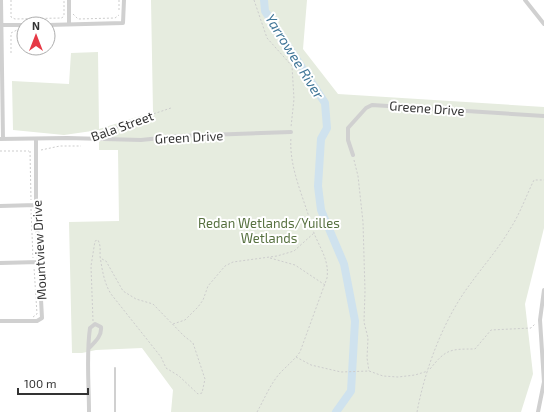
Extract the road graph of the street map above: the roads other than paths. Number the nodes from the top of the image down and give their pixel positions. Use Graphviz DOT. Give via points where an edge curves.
graph roads {
  1 [pos="1,0"];
  2 [pos="69,0"];
  3 [pos="124,0"];
  4 [pos="525,0"];
  5 [pos="69,24"];
  6 [pos="544,24"];
  7 [pos="2,25"];
  8 [pos="16,25"];
  9 [pos="56,25"];
  10 [pos="148,116"];
  11 [pos="544,116"];
  12 [pos="291,132"];
  13 [pos="1,139"];
  14 [pos="36,139"];
  15 [pos="87,139"];
  16 [pos="353,155"];
  17 [pos="36,205"];
  18 [pos="0,206"];
  19 [pos="39,262"];
  20 [pos="0,263"];
  21 [pos="544,290"];
  22 [pos="0,321"];
  23 [pos="89,348"];
  24 [pos="115,368"];
  25 [pos="544,382"];
  26 [pos="89,412"];
  27 [pos="115,412"];
  28 [pos="538,412"];
  1 -- 7 [label="street"];
  2 -- 5 [label="street"];
  3 -- 5 [label="street" via="123,23"];
  4 -- 6 [label="street"];
  5 -- 9 [label="street"];
  7 -- 8 [label="street"];
  7 -- 13 [label="street"];
  10 -- 15 [label="lane, Bala Street"];
  11 -- 16 [label="street, Greene Drive" via="372,105 348,128 348,140"];
  12 -- 15 [label="street, Green Drive" via="141,140"];
  13 -- 14 [label="street, Bala Street"];
  14 -- 15 [label="street, Bala Street"];
  14 -- 17 [label="street, Mountview Drive"];
  17 -- 18 [label="street"];
  17 -- 19 [label="street, Mountview Drive"];
  19 -- 20 [label="street"];
  19 -- 22 [label="street, Mountview Drive" via="42,319"];
  21 -- 25 [label="street" via="540,320"];
  23 -- 23 [label="street" via="90,328 95,324 101,327 100,336"];
  23 -- 26 [label="street"];
  24 -- 27 [label="lane"];
  25 -- 28 [label="street"];
}
